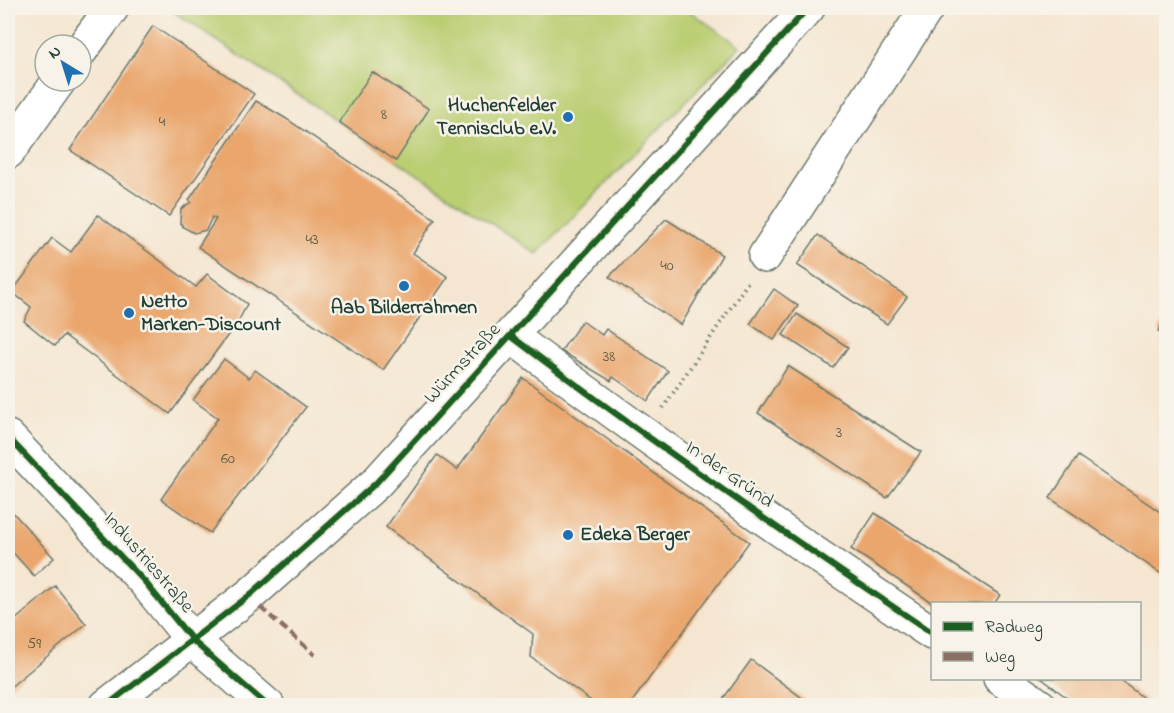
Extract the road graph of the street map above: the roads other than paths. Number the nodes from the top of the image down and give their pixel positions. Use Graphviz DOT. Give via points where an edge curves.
graph roads {
  1 [pos="112,8"];
  2 [pos="808,8"];
  3 [pos="927,8"];
  4 [pos="93,34"];
  5 [pos="50,93"];
  6 [pos="8,152"];
  7 [pos="765,256"];
  8 [pos="511,336"];
  9 [pos="8,437"];
  10 [pos="931,632"];
  11 [pos="193,640"];
  12 [pos="1003,680"];
  13 [pos="106,705"];
  14 [pos="268,705"];
  15 [pos="1040,705"];
  1 -- 4 [label="street"];
  2 -- 8 [label="street, Würmstraße"];
  3 -- 7 [label="street"];
  5 -- 6 [label="street"];
  8 -- 10 [label="street, In der Gründ" via="644,436"];
  8 -- 11 [label="street, Würmstraße" via="376,483"];
  9 -- 11 [label="street, Industriestraße" via="145,582"];
  11 -- 13 [label="street, Würmstraße"];
  11 -- 14 [label="street, Industriestraße"];
  12 -- 15 [label="street"];
}
